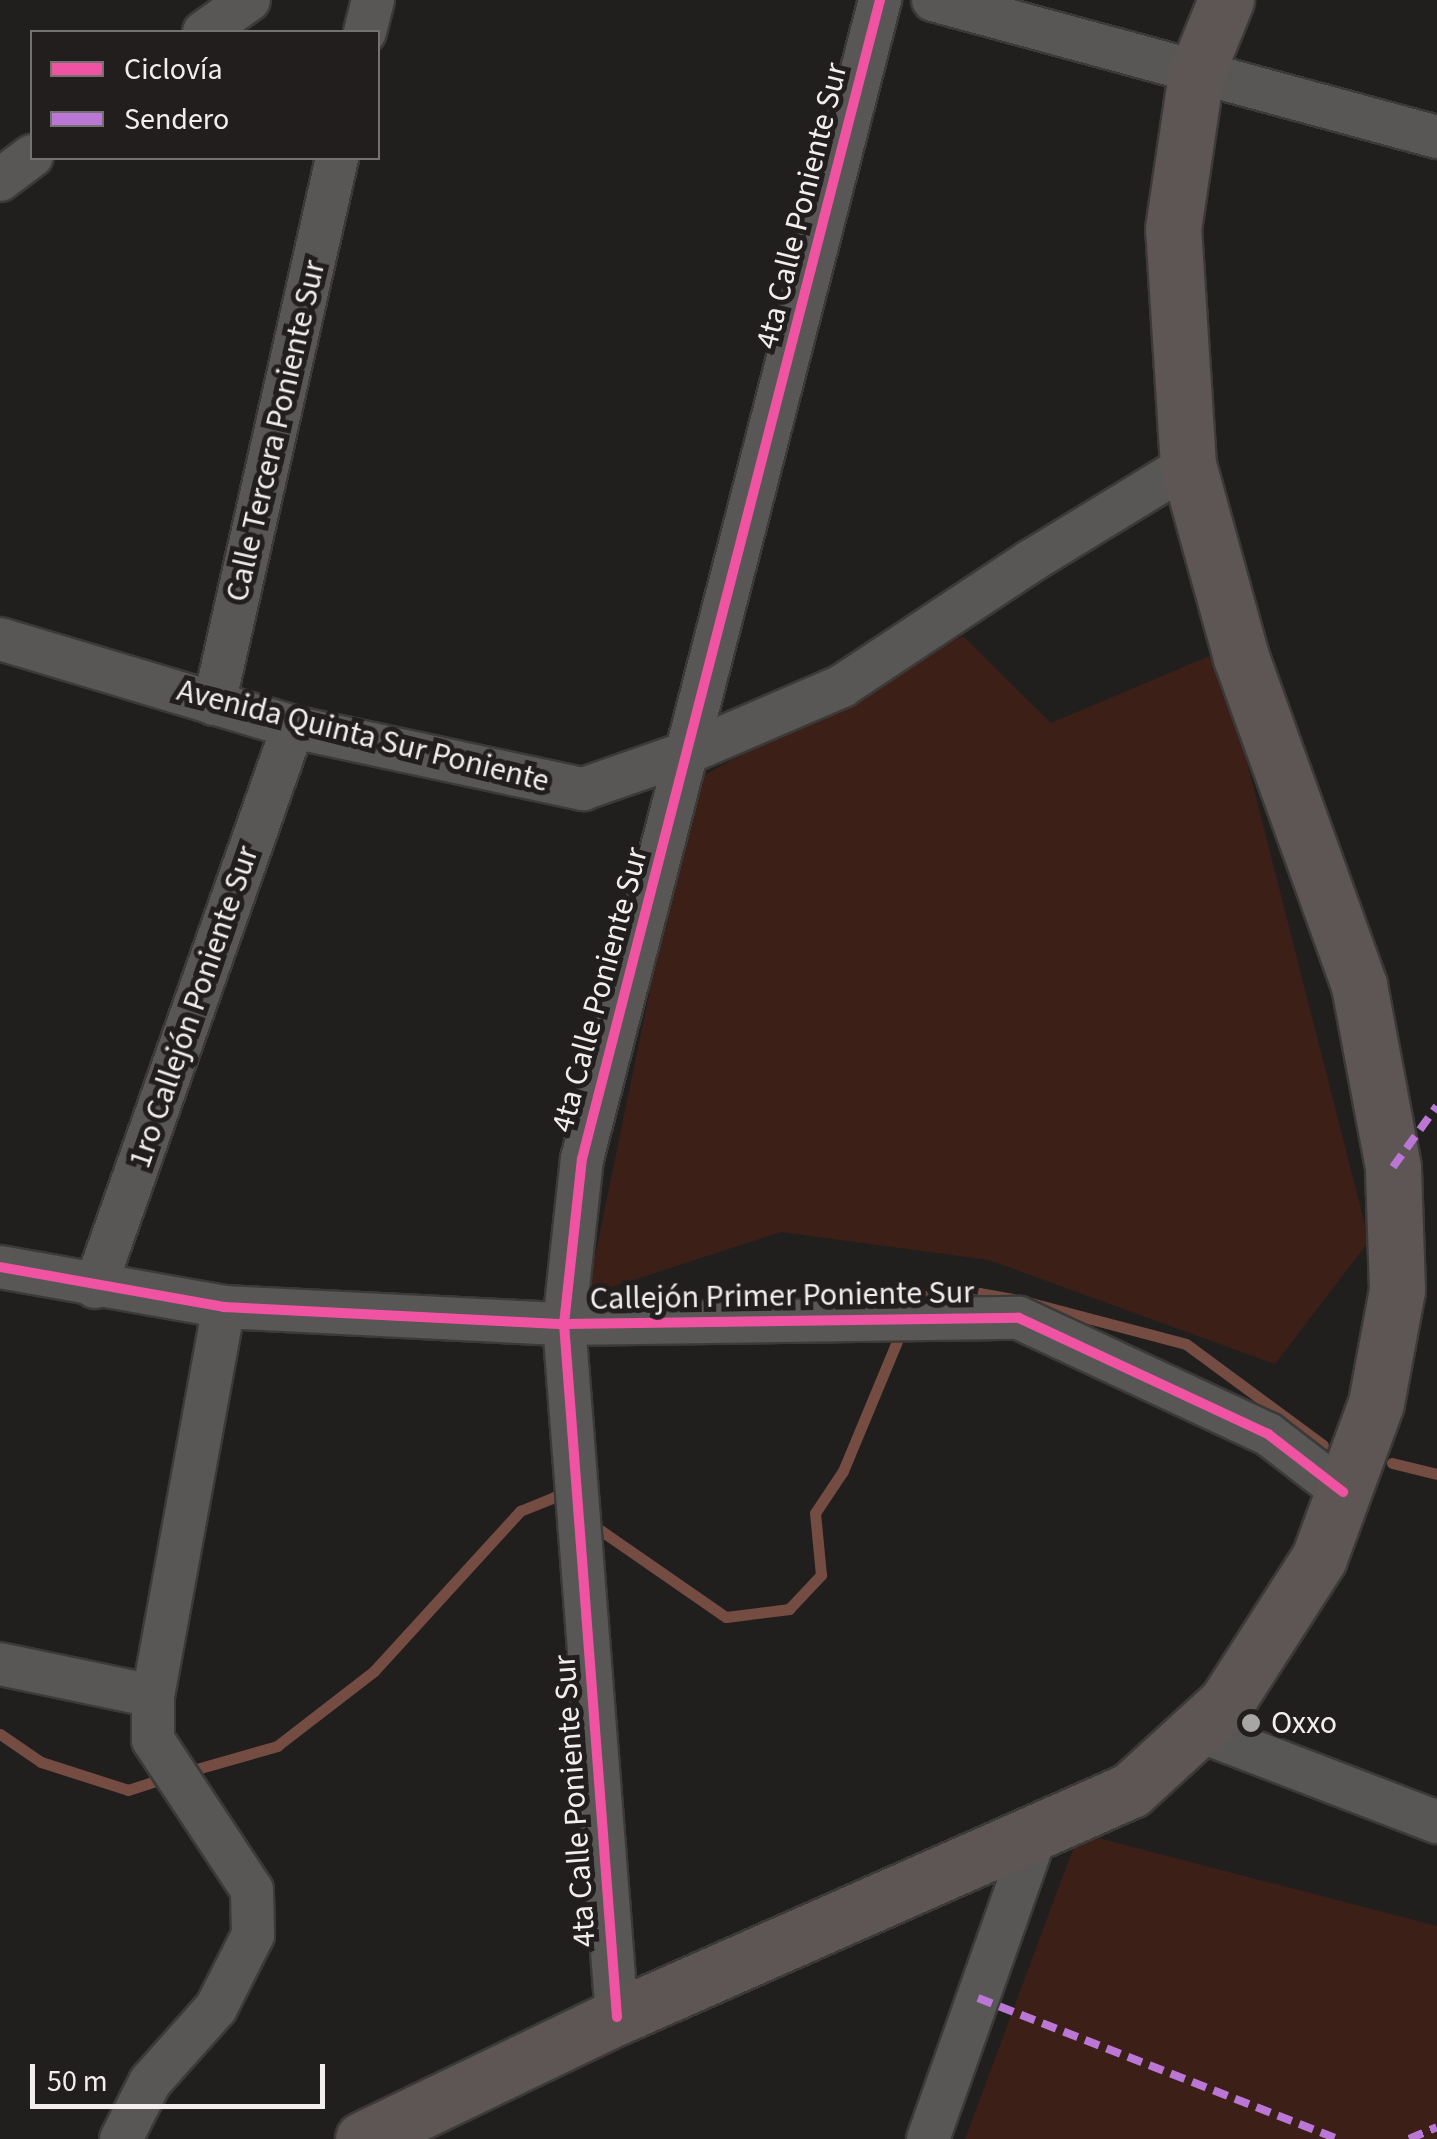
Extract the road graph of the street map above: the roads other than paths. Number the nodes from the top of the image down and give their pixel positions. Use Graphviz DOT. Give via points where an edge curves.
graph roads {
  1 [pos="249,0"];
  2 [pos="373,0"];
  3 [pos="880,0"];
  4 [pos="933,0"];
  5 [pos="1226,0"];
  6 [pos="207,30"];
  7 [pos="366,30"];
  8 [pos="1196,74"];
  9 [pos="1437,137"];
  10 [pos="30,158"];
  11 [pos="337,160"];
  12 [pos="0,180"];
  13 [pos="1188,465"];
  14 [pos="0,639"];
  15 [pos="214,704"];
  16 [pos="293,726"];
  17 [pos="689,752"];
  18 [pos="0,1267"];
  19 [pos="95,1288"];
  20 [pos="224,1308"];
  21 [pos="564,1324"];
  22 [pos="1343,1492"];
  23 [pos="0,1664"];
  24 [pos="153,1696"];
  25 [pos="1198,1730"];
  26 [pos="1437,1822"];
  27 [pos="1037,1831"];
  28 [pos="617,2017"];
  29 [pos="431,2125"];
  30 [pos="121,2139"];
  31 [pos="363,2139"];
  32 [pos="928,2139"];
  1 -- 6 [label="street"];
  2 -- 7 [label="street"];
  3 -- 17 [label="street, 4ta Calle Poniente Sur"];
  4 -- 8 [label="street"];
  5 -- 8 [label="main road"];
  8 -- 9 [label="street"];
  8 -- 13 [label="main road" via="1173,229"];
  10 -- 12 [label="street"];
  11 -- 15 [label="street, Calle Tercera Poniente Sur"];
  13 -- 17 [label="street, Avenida Quinta Sur Poniente" via="842,686"];
  13 -- 22 [label="main road" via="1241,658 1359,985 1393,1167 1397,1290 1376,1403"];
  14 -- 15 [label="street, Avenida Quinta Sur Poniente"];
  15 -- 16 [label="street, Avenida Quinta Sur Poniente"];
  16 -- 17 [label="street, Avenida Quinta Sur Poniente" via="583,789"];
  16 -- 19 [label="street, 1ro Callejón Poniente Sur"];
  17 -- 21 [label="street, 4ta Calle Poniente Sur" via="582,1158"];
  18 -- 19 [label="street, Callejón Primer Poniente Sur"];
  19 -- 20 [label="street, Callejón Primer Poniente Sur"];
  20 -- 21 [label="street, Callejón Primer Poniente Sur"];
  20 -- 24 [label="street"];
  21 -- 22 [label="street, Callejón Primer Poniente Sur" via="1019,1318 1268,1434"];
  21 -- 28 [label="street, 4ta Calle Poniente Sur"];
  22 -- 25 [label="main road" via="1319,1558 1226,1703"];
  23 -- 24 [label="street"];
  24 -- 30 [label="street" via="154,1740 252,1890 253,1935 216,2008 150,2082"];
  25 -- 26 [label="street"];
  25 -- 27 [label="main road" via="1131,1790"];
  27 -- 28 [label="main road"];
  27 -- 32 [label="street"];
  28 -- 29 [label="main road"];
  29 -- 31 [label="main road"];
}
